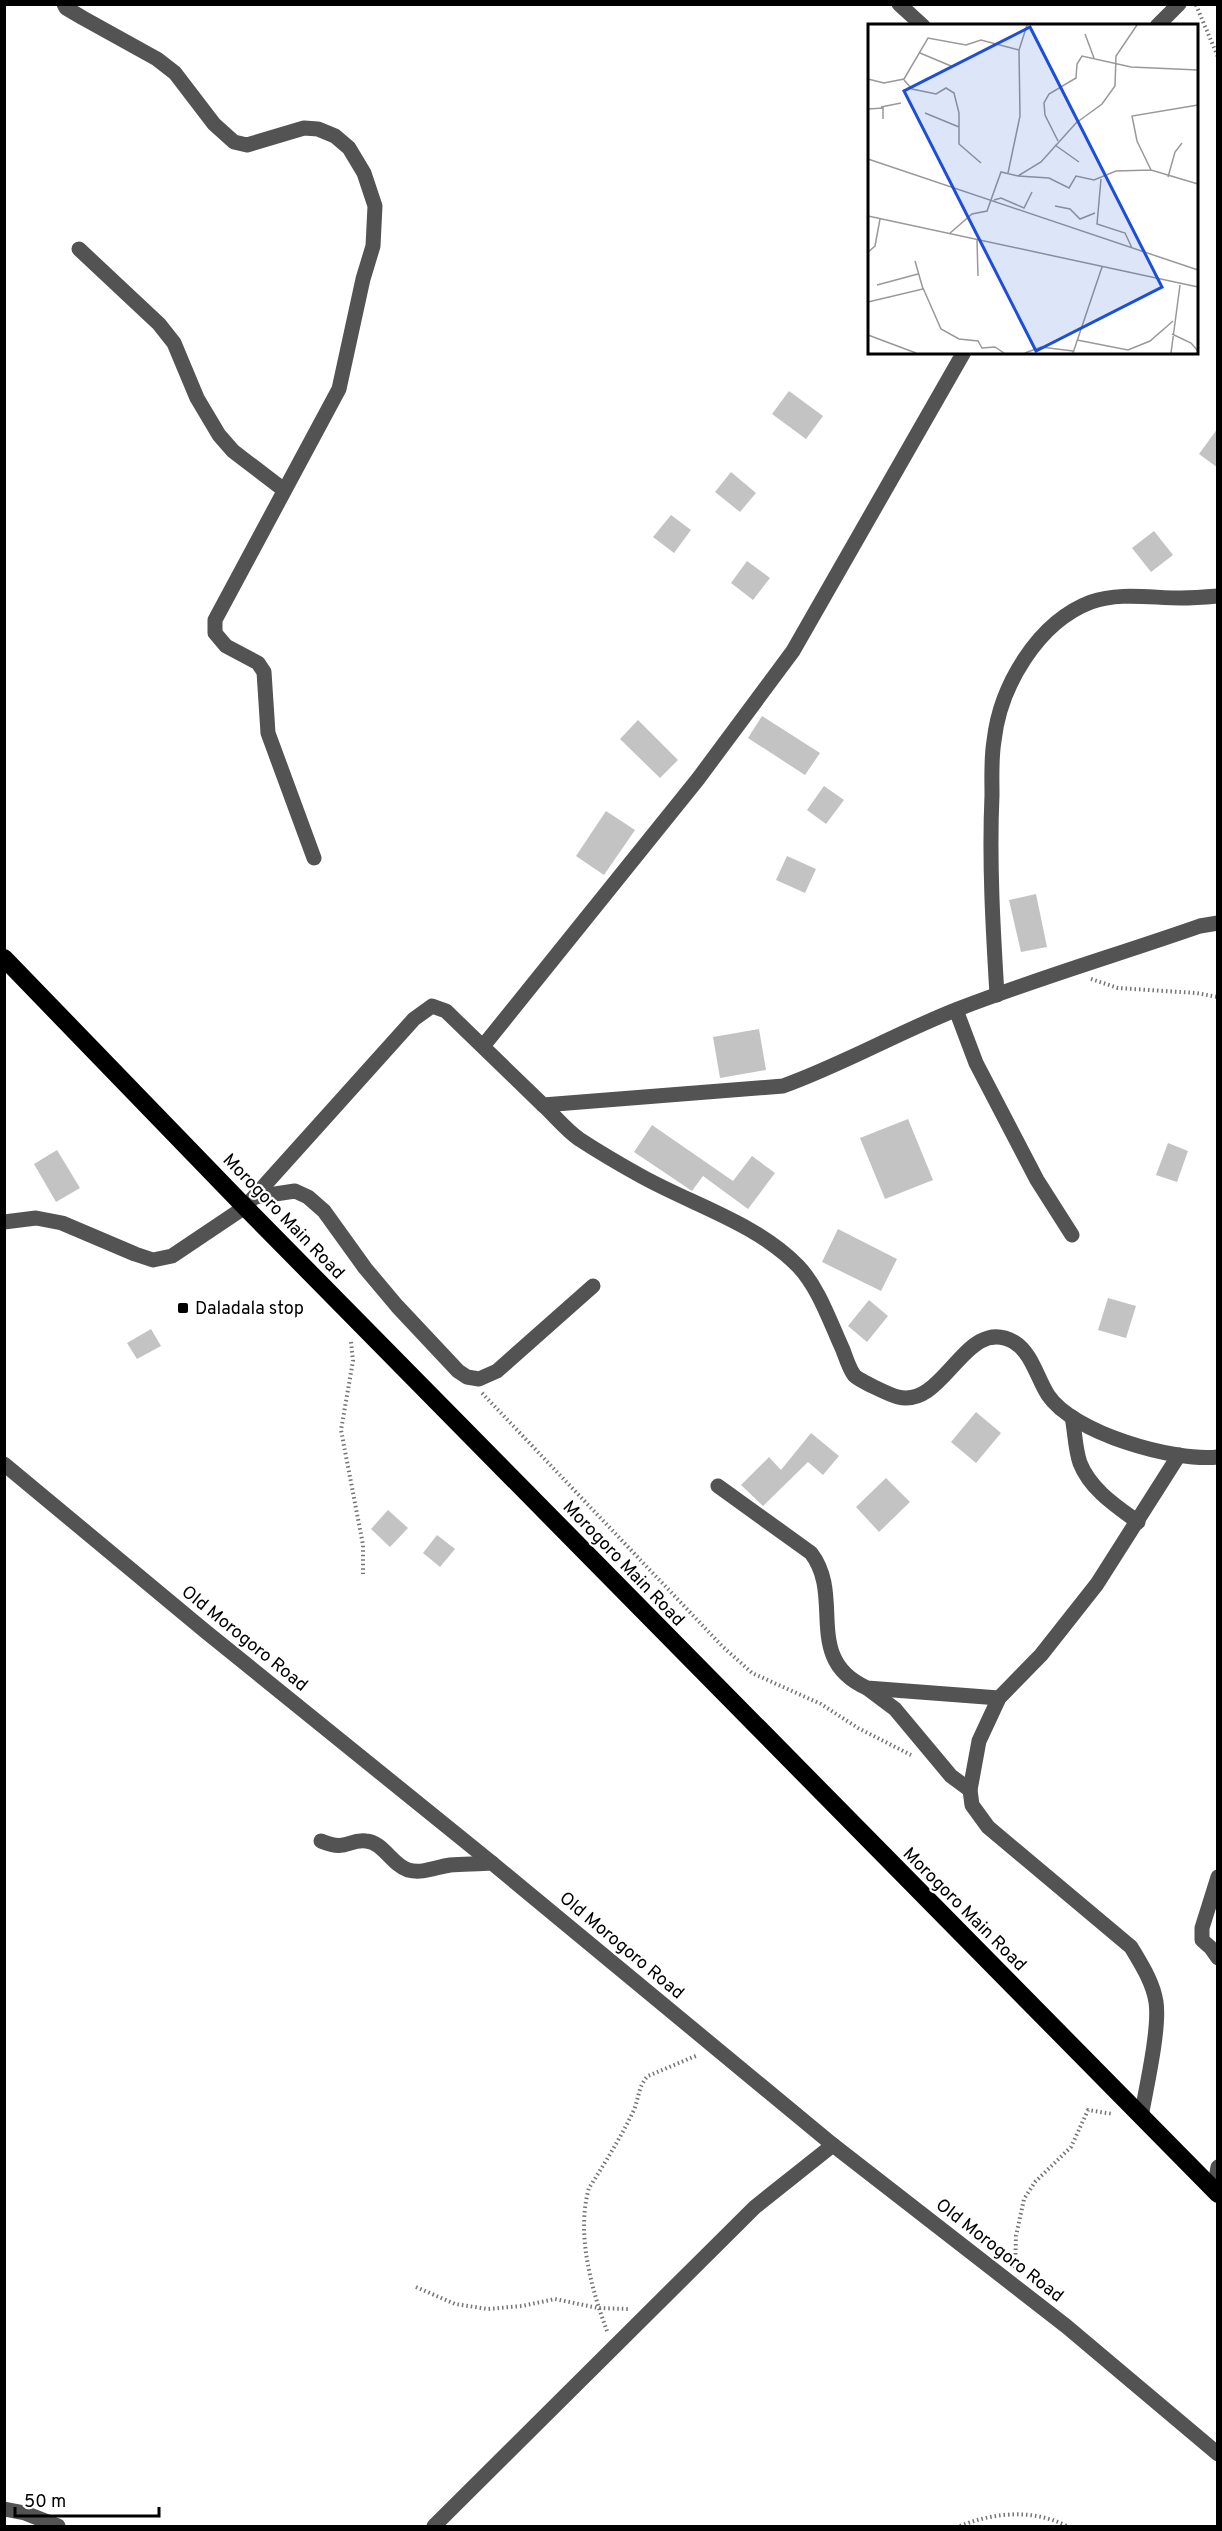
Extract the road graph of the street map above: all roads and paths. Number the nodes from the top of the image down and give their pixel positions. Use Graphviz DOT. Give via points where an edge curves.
graph roads {
  1 [pos="64,4"];
  2 [pos="899,4"];
  3 [pos="1179,4"];
  4 [pos="1196,4"];
  5 [pos="921,24"];
  6 [pos="1159,24"];
  7 [pos="1218,57"];
  8 [pos="79,249"];
  9 [pos="963,354"];
  10 [pos="284,490"];
  11 [pos="1218,596"];
  12 [pos="314,858"];
  13 [pos="1218,923"];
  14 [pos="4,958"];
  15 [pos="1066,971"];
  16 [pos="997,995"];
  17 [pos="1218,997"];
  18 [pos="956,1010"];
  19 [pos="484,1045"];
  20 [pos="543,1105"];
  21 [pos="250,1202"];
  22 [pos="4,1222"];
  23 [pos="1072,1235"];
  24 [pos="593,1286"];
  25 [pos="348,1311"];
  26 [pos="467,1377"];
  27 [pos="1072,1417"];
  28 [pos="1179,1455"];
  29 [pos="1218,1457"];
  30 [pos="4,1464"];
  31 [pos="718,1486"];
  32 [pos="1138,1522"];
  33 [pos="363,1574"];
  34 [pos="867,1688"];
  35 [pos="999,1698"];
  36 [pos="917,1758"];
  37 [pos="970,1790"];
  38 [pos="321,1841"];
  39 [pos="492,1863"];
  40 [pos="1218,1877"];
  41 [pos="1218,1958"];
  42 [pos="716,2048"];
  43 [pos="1115,2114"];
  44 [pos="1141,2117"];
  45 [pos="833,2145"];
  46 [pos="1218,2167"];
  47 [pos="1216,2192"];
  48 [pos="1015,2286"];
  49 [pos="416,2288"];
  50 [pos="598,2308"];
  51 [pos="653,2310"];
  52 [pos="613,2348"];
  53 [pos="1218,2454"];
  54 [pos="4,2509"];
  55 [pos="58,2526"];
  56 [pos="434,2526"];
  57 [pos="960,2526"];
  58 [pos="1067,2526"];
  1 -- 10 [label="street" via="166,66 234,142 247,146 304,128 318,129 349,148 364,173 375,206 374,246 341,379"];
  2 -- 5 [label="street"];
  3 -- 6 [label="street"];
  4 -- 7 [label="path"];
  8 -- 10 [label="street" via="174,343 197,398 219,435 233,451"];
  9 -- 19 [label="street" via="793,651 698,778"];
  10 -- 12 [label="street" via="215,620 215,633 226,646 258,663 264,672 268,733"];
  11 -- 16 [label="street" via="1112,597 1090,603 1035,642 1019,667 994,740 990,857"];
  13 -- 15 [label="street"];
  14 -- 21 [label="highway, Morogoro Main Road"];
  15 -- 16 [label="street"];
  15 -- 17 [label="path" via="1118,988"];
  16 -- 18 [label="street"];
  18 -- 20 [label="street" via="783,1086"];
  18 -- 23 [label="street" via="976,1063 1037,1180"];
  19 -- 20 [label="street"];
  19 -- 21 [label="street" via="447,1011 432,1006 414,1019"];
  20 -- 27 [label="street" via="578,1138 774,1245 799,1267 816,1292 855,1376 897,1397 918,1399 936,1386 976,1343 999,1337 1015,1342 1026,1354 1049,1397"];
  21 -- 22 [label="street" via="172,1256 153,1260 62,1223 36,1218"];
  21 -- 25 [label="highway, Morogoro Main Road"];
  21 -- 26 [label="street" via="295,1191 308,1197 324,1211 403,1313"];
  24 -- 26 [label="street" via="497,1371 478,1379"];
  25 -- 33 [label="path" via="353,1361 341,1430 363,1545"];
  25 -- 44 [label="highway, Morogoro Main Road"];
  26 -- 36 [label="path" via="752,1673 821,1704"];
  27 -- 28 [label="street" via="1119,1441"];
  27 -- 32 [label="street" via="1080,1461 1088,1477"];
  28 -- 29 [label="street"];
  28 -- 32 [label="street"];
  30 -- 39 [label="street, Old Morogoro Road"];
  31 -- 34 [label="street" via="818,1562 832,1655 849,1677"];
  32 -- 35 [label="street" via="1068,1621"];
  34 -- 35 [label="street"];
  34 -- 37 [label="street" via="895,1709 951,1776"];
  35 -- 37 [label="street" via="979,1741"];
  37 -- 44 [label="street" via="972,1805 988,1827 1131,1947 1146,1972 1156,2002"];
  38 -- 39 [label="street" via="335,1846 365,1840 374,1843 408,1870"];
  39 -- 42 [label="street, Old Morogoro Road"];
  40 -- 41 [label="street" via="1202,1940"];
  42 -- 45 [label="street, Old Morogoro Road"];
  42 -- 50 [label="path" via="643,2080 623,2132 589,2188 585,2254"];
  43 -- 48 [label="path" via="1088,2110 1071,2147 1035,2182 1024,2199 1016,2236"];
  44 -- 47 [label="highway, Morogoro Main Road"];
  45 -- 48 [label="street, Old Morogoro Road"];
  45 -- 51 [label="street" via="755,2207"];
  46 -- 47 [label="street"];
  48 -- 53 [label="street, Old Morogoro Road"];
  49 -- 50 [label="path" via="455,2304 488,2309 555,2300"];
  50 -- 51 [label="path"];
  50 -- 52 [label="path"];
  51 -- 52 [label="street"];
  52 -- 56 [label="street"];
  54 -- 55 [label="street"];
  57 -- 58 [label="path" via="999,2514 1042,2515"];
}
